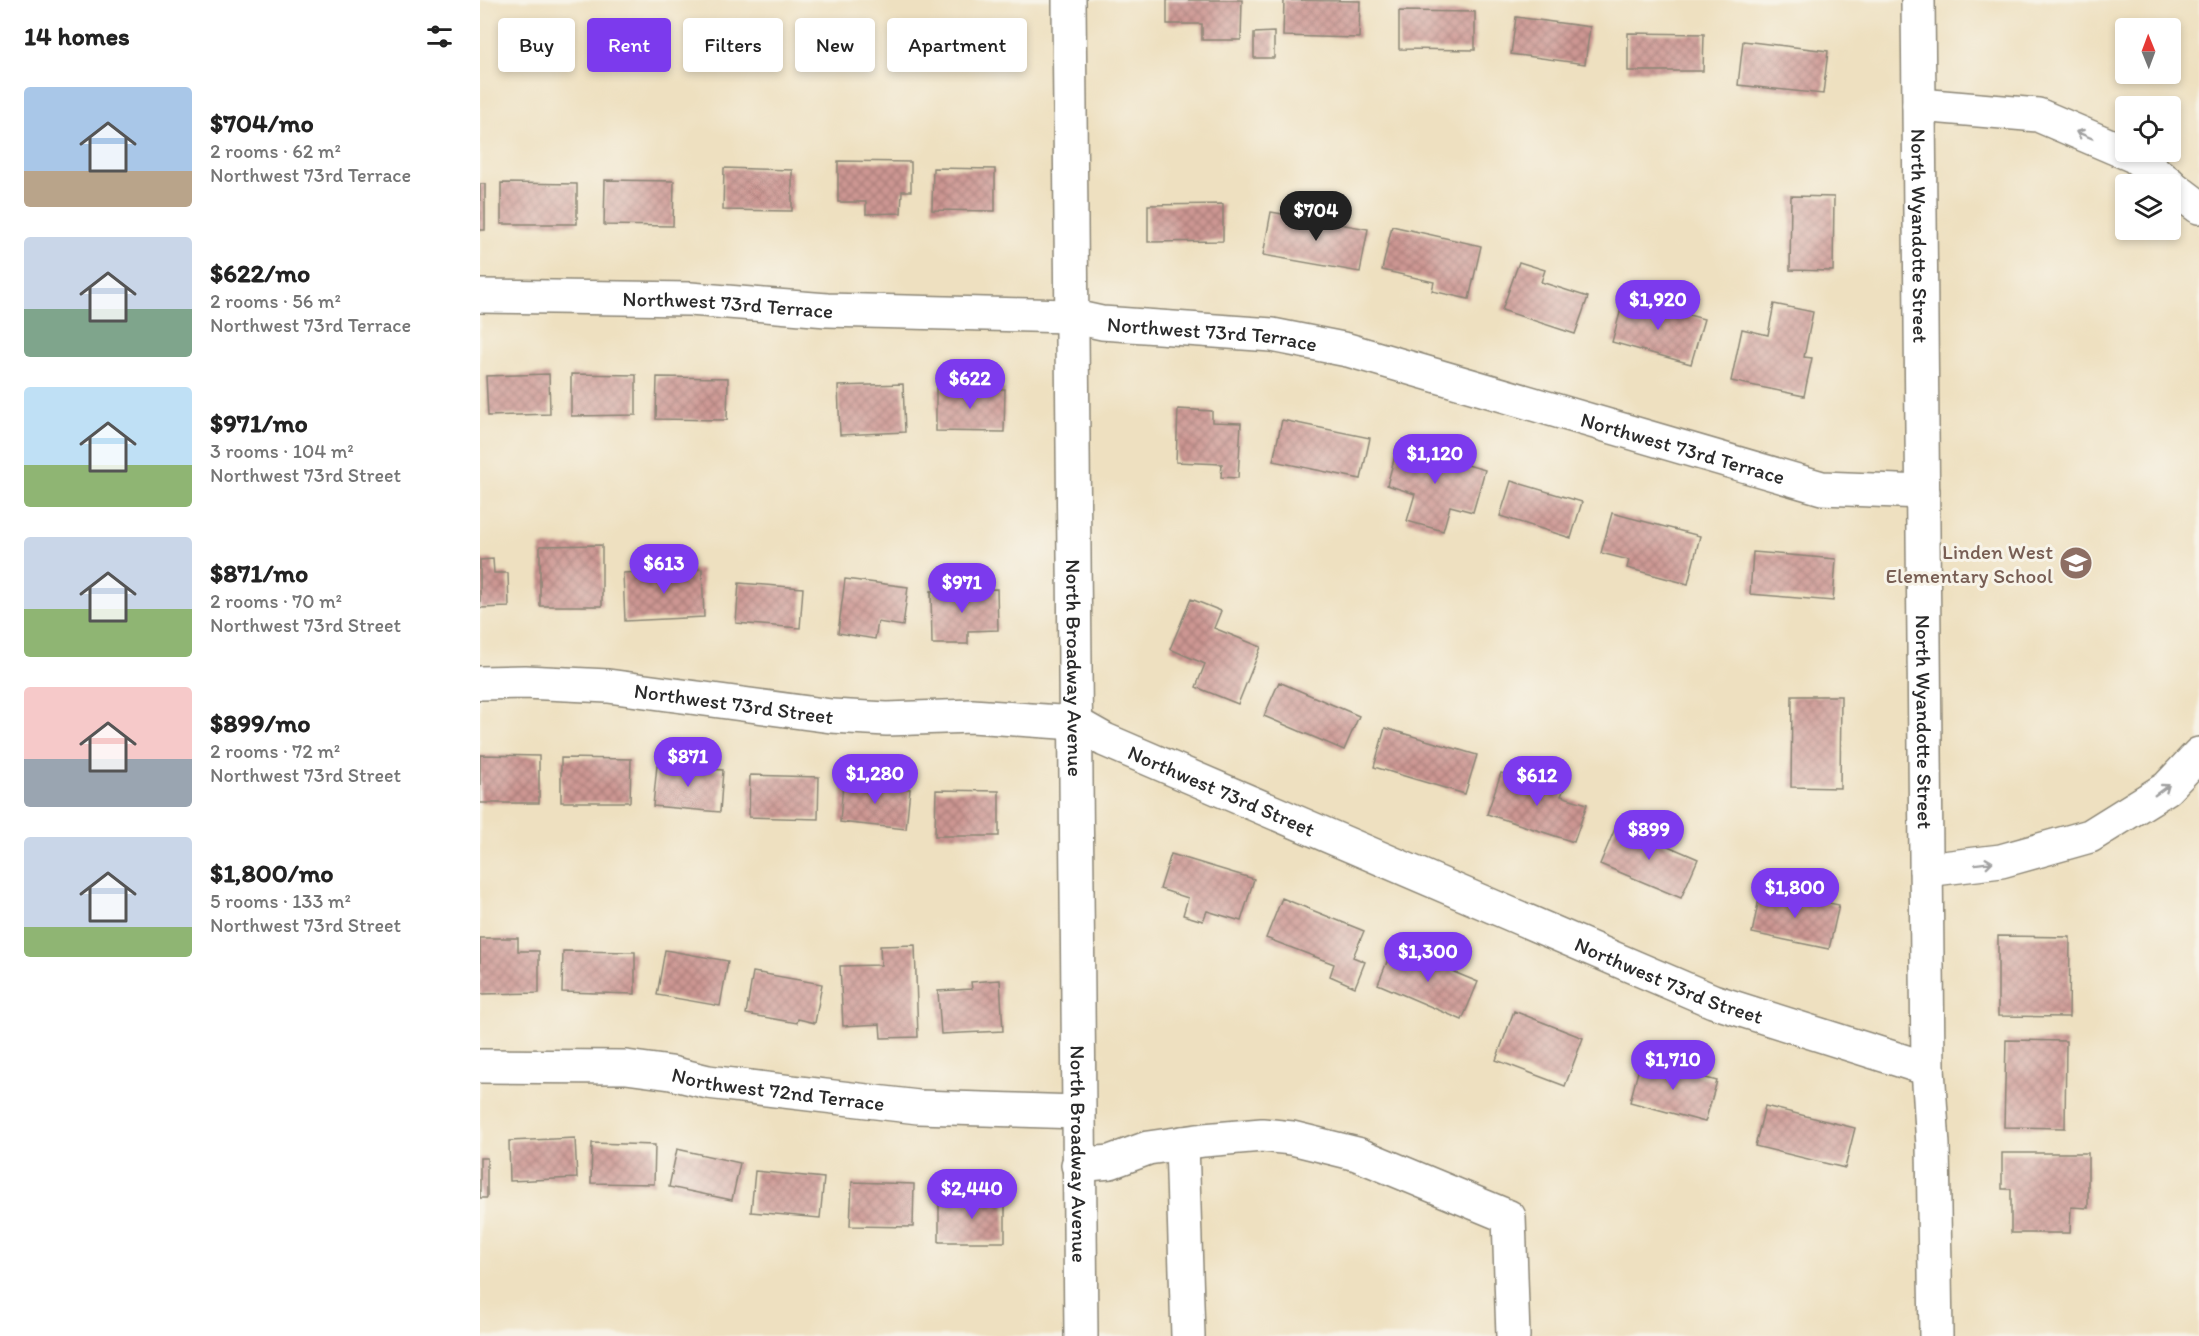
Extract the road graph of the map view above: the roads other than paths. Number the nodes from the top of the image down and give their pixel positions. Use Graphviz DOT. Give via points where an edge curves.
graph roads {
  1 [pos="1069,0"];
  2 [pos="1918,0"];
  3 [pos="1919,105"];
  4 [pos="2186,195"];
  5 [pos="480,296"];
  6 [pos="1070,316"];
  7 [pos="1923,492"];
  8 [pos="480,683"];
  9 [pos="1075,723"];
  10 [pos="2199,754"];
  11 [pos="1926,870"];
  12 [pos="480,1066"];
  13 [pos="1928,1069"];
  14 [pos="1077,1112"];
  15 [pos="1182,1143"];
  16 [pos="1078,1165"];
  17 [pos="1081,1336"];
  18 [pos="1188,1336"];
  19 [pos="1513,1336"];
  20 [pos="1936,1336"];
  1 -- 6 [label="street, North Broadway Avenue"];
  2 -- 3 [label="street, North Wyandotte Street"];
  4 -- 3 [label="street, one-way" via="2134,156 2038,115"];
  3 -- 7 [label="street, North Wyandotte Street"];
  5 -- 6 [label="street, Northwest 73rd Terrace" via="690,299 827,309"];
  6 -- 7 [label="street, Northwest 73rd Terrace" via="1102,323 1272,335 1348,350 1822,488"];
  6 -- 9 [label="street, North Broadway Avenue"];
  7 -- 11 [label="street, North Wyandotte Street"];
  8 -- 9 [label="street, Northwest 73rd Street" via="608,686 831,716 972,716"];
  9 -- 13 [label="street, Northwest 73rd Street" via="1105,740 1713,1001"];
  9 -- 14 [label="street, North Broadway Avenue"];
  11 -- 10 [label="street, one-way" via="2001,861 2090,836 2167,788"];
  11 -- 13 [label="street, North Wyandotte Street"];
  12 -- 14 [label="street, Northwest 72nd Terrace" via="626,1067 708,1082 918,1107"];
  13 -- 20 [label="street, North Wyandotte Street"];
  14 -- 16 [label="street, North Broadway Avenue"];
  15 -- 16 [label="street"];
  15 -- 18 [label="street"];
  15 -- 19 [label="street" via="1262,1135 1292,1138 1357,1154 1509,1217"];
  16 -- 17 [label="street, North Broadway Avenue"];
}
